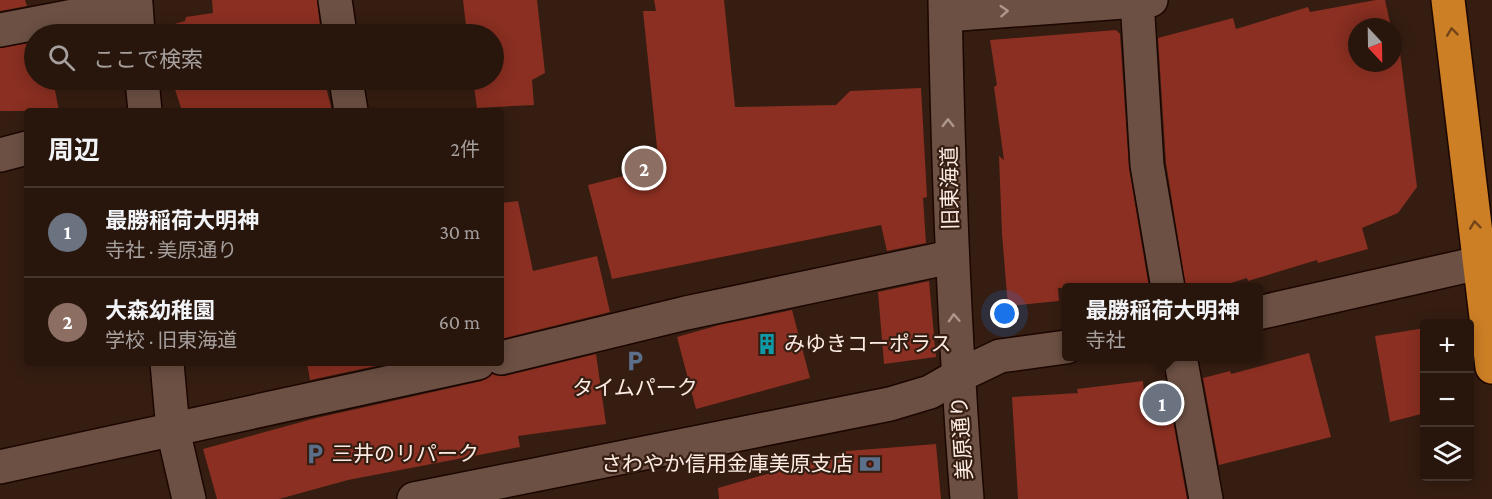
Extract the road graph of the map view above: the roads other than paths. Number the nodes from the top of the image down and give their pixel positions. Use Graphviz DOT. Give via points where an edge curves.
graph roads {
  1 [pos="335,0"];
  2 [pos="1448,0"];
  3 [pos="1141,1"];
  4 [pos="945,8"];
  5 [pos="142,13"];
  6 [pos="50,24"];
  7 [pos="339,24"];
  8 [pos="24,27"];
  9 [pos="0,30"];
  10 [pos="143,90"];
  11 [pos="348,90"];
  12 [pos="145,108"];
  13 [pos="351,108"];
  14 [pos="24,149"];
  15 [pos="0,155"];
  16 [pos="951,257"];
  17 [pos="1486,261"];
  18 [pos="1167,283"];
  19 [pos="1263,312"];
  20 [pos="1062,348"];
  21 [pos="504,357"];
  22 [pos="1181,361"];
  23 [pos="167,366"];
  24 [pos="449,366"];
  25 [pos="1492,367"];
  26 [pos="390,372"];
  27 [pos="957,376"];
  28 [pos="173,430"];
  29 [pos="0,467"];
  30 [pos="189,499"];
  31 [pos="414,499"];
  32 [pos="967,499"];
  33 [pos="1206,499"];
  1 -- 7 [label="street"];
  17 -- 2 [label="highway, one-way"];
  4 -- 3 [label="street, one-way"];
  3 -- 18 [label="street" via="1147,165"];
  16 -- 4 [label="street, 旧東海道, one-way"];
  5 -- 6 [label="street"];
  8 -- 9 [label="street"];
  10 -- 12 [label="street"];
  11 -- 13 [label="street"];
  14 -- 15 [label="street"];
  16 -- 21 [label="street" via="686,313"];
  27 -- 16 [label="street, 旧東海道, one-way"];
  17 -- 19 [label="street"];
  17 -- 25 [label="highway"];
  20 -- 27 [label="street" via="1000,356"];
  22 -- 33 [label="street"];
  23 -- 28 [label="street"];
  24 -- 26 [label="street"];
  26 -- 28 [label="street"];
  27 -- 31 [label="street" via="930,392 890,404"];
  27 -- 32 [label="street, 美原通り"];
  28 -- 29 [label="street"];
  28 -- 30 [label="street"];
}
